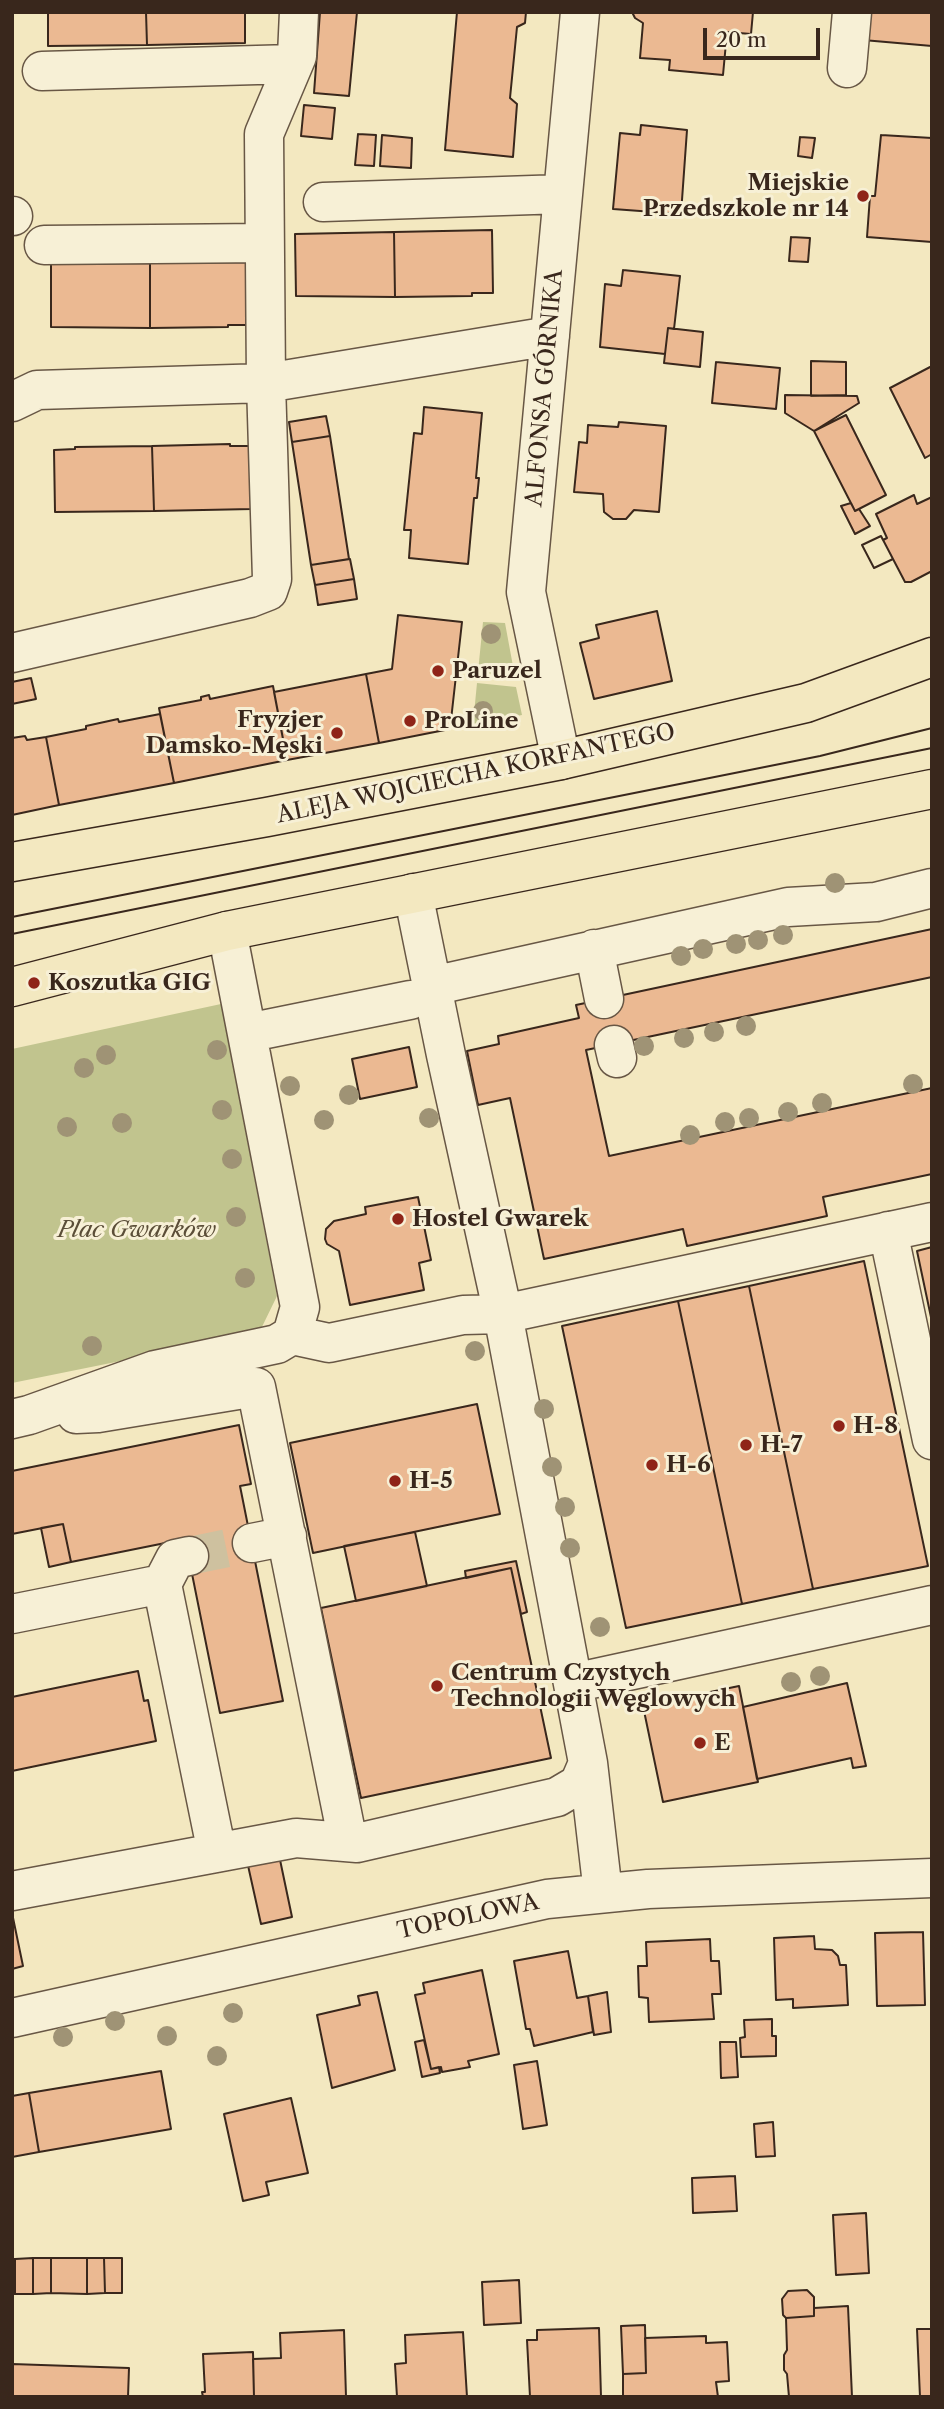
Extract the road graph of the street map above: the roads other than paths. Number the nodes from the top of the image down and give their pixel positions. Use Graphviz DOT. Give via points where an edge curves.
graph roads {
  1 [pos="299,12"];
  2 [pos="579,12"];
  3 [pos="852,12"];
  4 [pos="293,64"];
  5 [pos="847,68"];
  6 [pos="42,71"];
  7 [pos="563,194"];
  8 [pos="323,202"];
  9 [pos="264,243"];
  10 [pos="44,245"];
  11 [pos="550,336"];
  12 [pos="266,383"];
  13 [pos="12,402"];
  14 [pos="12,653"];
  15 [pos="932,657"];
  16 [pos="561,760"];
  17 [pos="932,789"];
  18 [pos="12,862"];
  19 [pos="932,888"];
  20 [pos="414,893"];
  21 [pos="227,931"];
  22 [pos="594,949"];
  23 [pos="12,987"];
  24 [pos="421,993"];
  25 [pos="604,999"];
  26 [pos="247,1033"];
  27 [pos="932,1222"];
  28 [pos="888,1231"];
  29 [pos="503,1314"];
  30 [pos="292,1335"];
  31 [pos="20,1417"];
  32 [pos="932,1440"];
  33 [pos="188,1556"];
  34 [pos="162,1584"];
  35 [pos="932,1605"];
  36 [pos="12,1614"];
  37 [pos="573,1683"];
  38 [pos="587,1763"];
  39 [pos="348,1842"];
  40 [pos="217,1853"];
  41 [pos="932,1878"];
  42 [pos="12,1891"];
  43 [pos="603,1893"];
  44 [pos="12,2018"];
  1 -- 4 [label="street"];
  2 -- 7 [label="street, ALFONSA GÓRNIKA"];
  3 -- 5 [label="street"];
  4 -- 6 [label="street"];
  4 -- 9 [label="street" via="264,134"];
  7 -- 8 [label="street"];
  7 -- 11 [label="street, ALFONSA GÓRNIKA"];
  9 -- 10 [label="street"];
  9 -- 12 [label="street"];
  11 -- 12 [label="street"];
  11 -- 16 [label="street, ALFONSA GÓRNIKA" via="526,592"];
  12 -- 13 [label="street" via="37,390"];
  12 -- 14 [label="street" via="272,579 268,591"];
  15 -- 16 [label="main road, ALEJA WOJCIECHA KORFANTEGO" via="806,703"];
  16 -- 18 [label="main road, ALEJA WOJCIECHA KORFANTEGO"];
  17 -- 20 [label="main road"];
  19 -- 22 [label="street" via="876,902 788,907"];
  20 -- 21 [label="main road"];
  20 -- 24 [label="street"];
  21 -- 23 [label="main road"];
  21 -- 26 [label="street"];
  22 -- 24 [label="street"];
  22 -- 25 [label="street"];
  24 -- 26 [label="street"];
  24 -- 29 [label="street" via="446,1055"];
  26 -- 30 [label="street" via="300,1307"];
  27 -- 28 [label="street"];
  28 -- 29 [label="street"];
  28 -- 32 [label="street"];
  29 -- 30 [label="street" via="463,1315 329,1343"];
  29 -- 37 [label="street"];
  30 -- 31 [label="street" via="277,1344 155,1370"];
  31 -- 39 [label="street" via="98,1413 256,1387 269,1540"];
  33 -- 34 [label="street" via="175,1559"];
  34 -- 36 [label="street"];
  34 -- 40 [label="street"];
  35 -- 37 [label="street"];
  37 -- 38 [label="street"];
  38 -- 39 [label="street" via="579,1784 557,1797"];
  38 -- 43 [label="street"];
  39 -- 40 [label="street" via="296,1838"];
  40 -- 42 [label="street"];
  41 -- 43 [label="street, TOPOLOWA"];
  43 -- 44 [label="street, TOPOLOWA" via="547,1899"];
}
